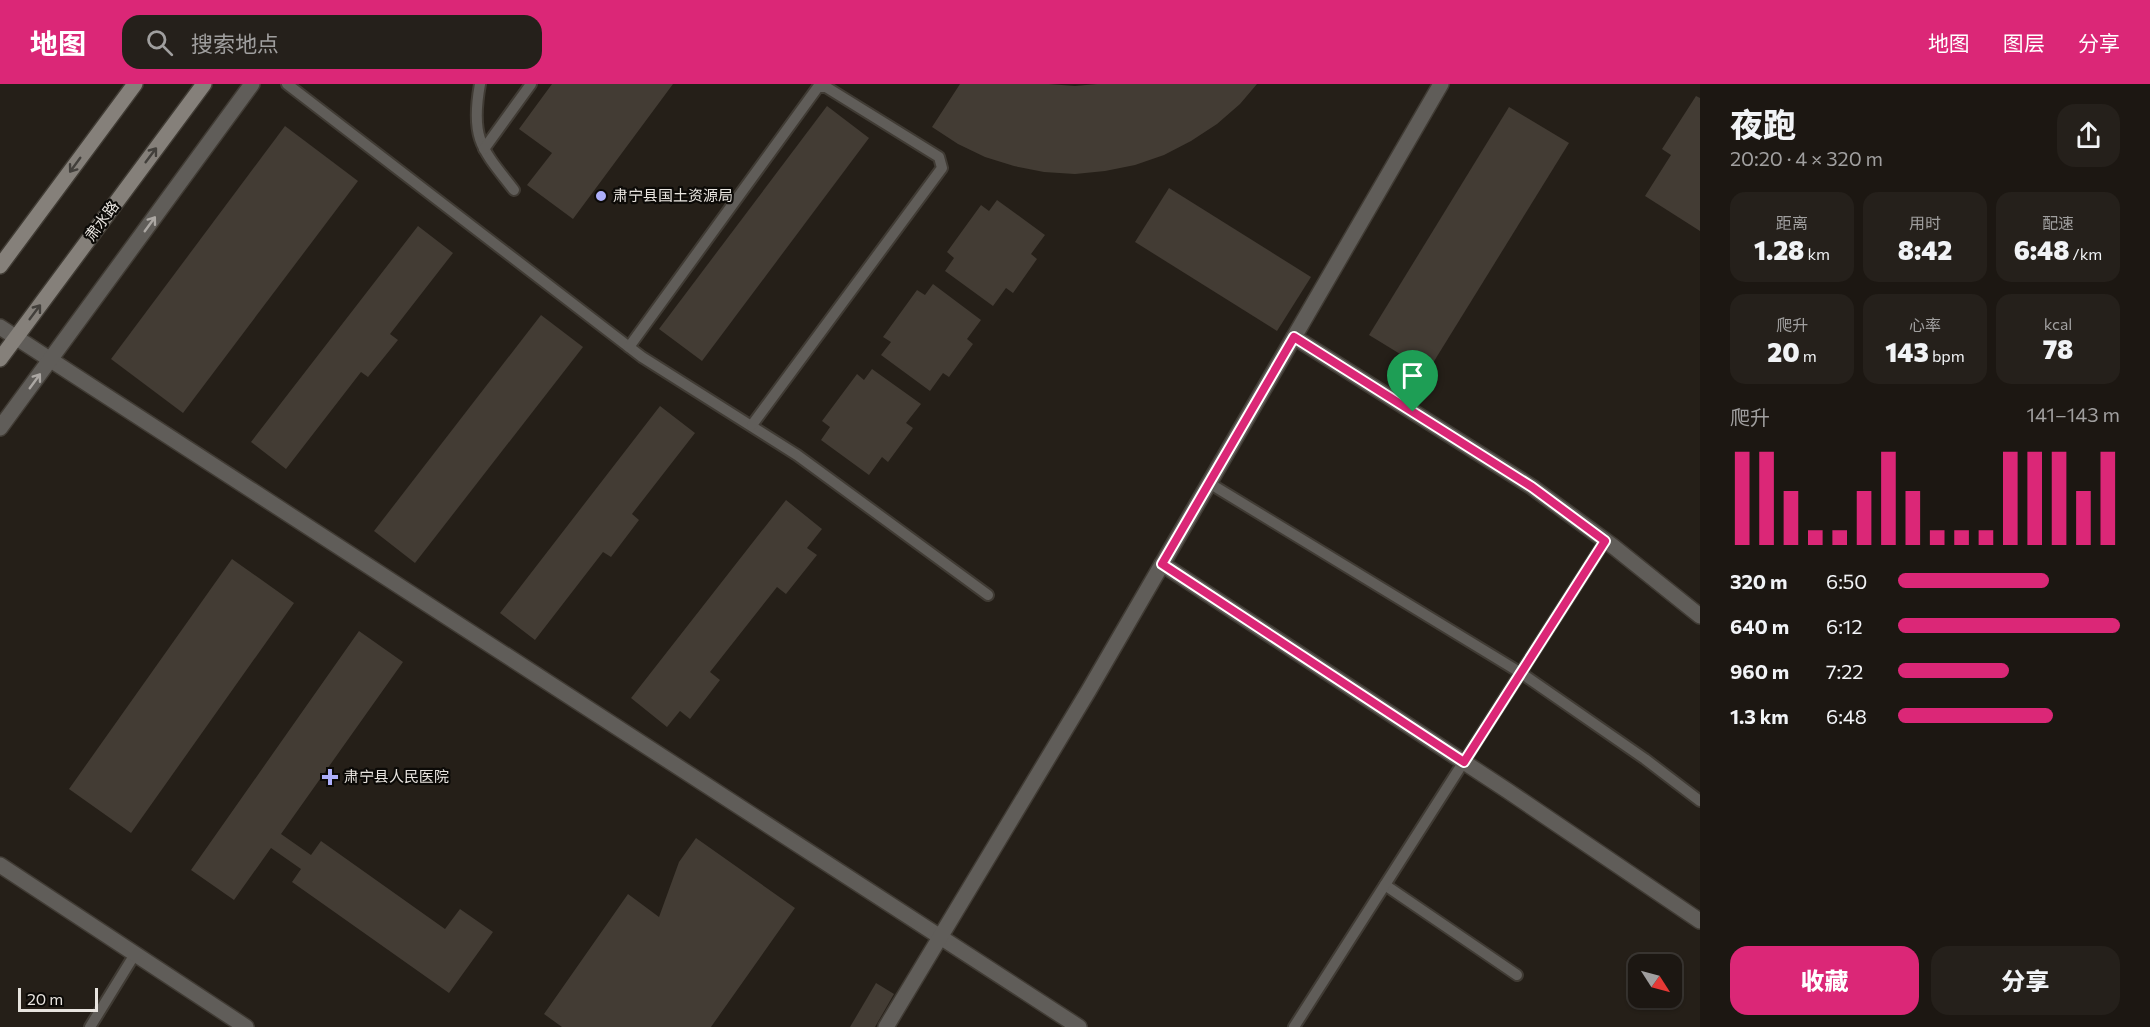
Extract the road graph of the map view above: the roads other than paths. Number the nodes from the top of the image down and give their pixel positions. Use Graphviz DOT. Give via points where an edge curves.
graph roads {
  1 [pos="135,84"];
  2 [pos="204,84"];
  3 [pos="252,84"];
  4 [pos="287,84"];
  5 [pos="480,84"];
  6 [pos="531,84"];
  7 [pos="1441,84"];
  8 [pos="484,149"];
  9 [pos="514,190"];
  10 [pos="0,266"];
  11 [pos="0,327"];
  12 [pos="16,337"];
  13 [pos="1294,337"];
  14 [pos="629,347"];
  15 [pos="0,359"];
  16 [pos="50,360"];
  17 [pos="752,425"];
  18 [pos="0,428"];
  19 [pos="1209,483"];
  20 [pos="1605,541"];
  21 [pos="1162,564"];
  22 [pos="988,595"];
  23 [pos="1700,616"];
  24 [pos="1521,673"];
  25 [pos="1464,762"];
  26 [pos="1700,801"];
  27 [pos="0,865"];
  28 [pos="1385,885"];
  29 [pos="1700,921"];
  30 [pos="940,937"];
  31 [pos="135,954"];
  32 [pos="1517,975"];
  33 [pos="90,1027"];
  34 [pos="246,1027"];
  35 [pos="886,1027"];
  36 [pos="1079,1027"];
  37 [pos="1294,1027"];
  1 -- 10 [label="street, one-way"];
  12 -- 2 [label="street, 肃水路, one-way"];
  16 -- 3 [label="street, one-way"];
  4 -- 14 [label="lane"];
  5 -- 8 [label="lane" via="477,132"];
  6 -- 8 [label="lane"];
  7 -- 13 [label="street"];
  8 -- 9 [label="lane"];
  11 -- 12 [label="street"];
  12 -- 15 [label="street, 肃水路"];
  12 -- 16 [label="street"];
  13 -- 19 [label="street"];
  13 -- 20 [label="street" via="1532,487"];
  14 -- 17 [label="lane"];
  14 -- 17 [label="lane" via="818,87 826,87 939,157 942,168"];
  18 -- 16 [label="street, one-way"];
  16 -- 30 [label="street"];
  17 -- 22 [label="lane"];
  19 -- 21 [label="street"];
  19 -- 24 [label="lane"];
  20 -- 23 [label="street"];
  20 -- 24 [label="lane"];
  21 -- 25 [label="street"];
  21 -- 30 [label="street"];
  24 -- 25 [label="lane"];
  24 -- 26 [label="lane"];
  25 -- 28 [label="lane"];
  25 -- 29 [label="street"];
  27 -- 31 [label="street"];
  28 -- 32 [label="lane"];
  28 -- 37 [label="lane"];
  30 -- 35 [label="street"];
  30 -- 36 [label="street"];
  31 -- 33 [label="lane"];
  31 -- 34 [label="street"];
}
